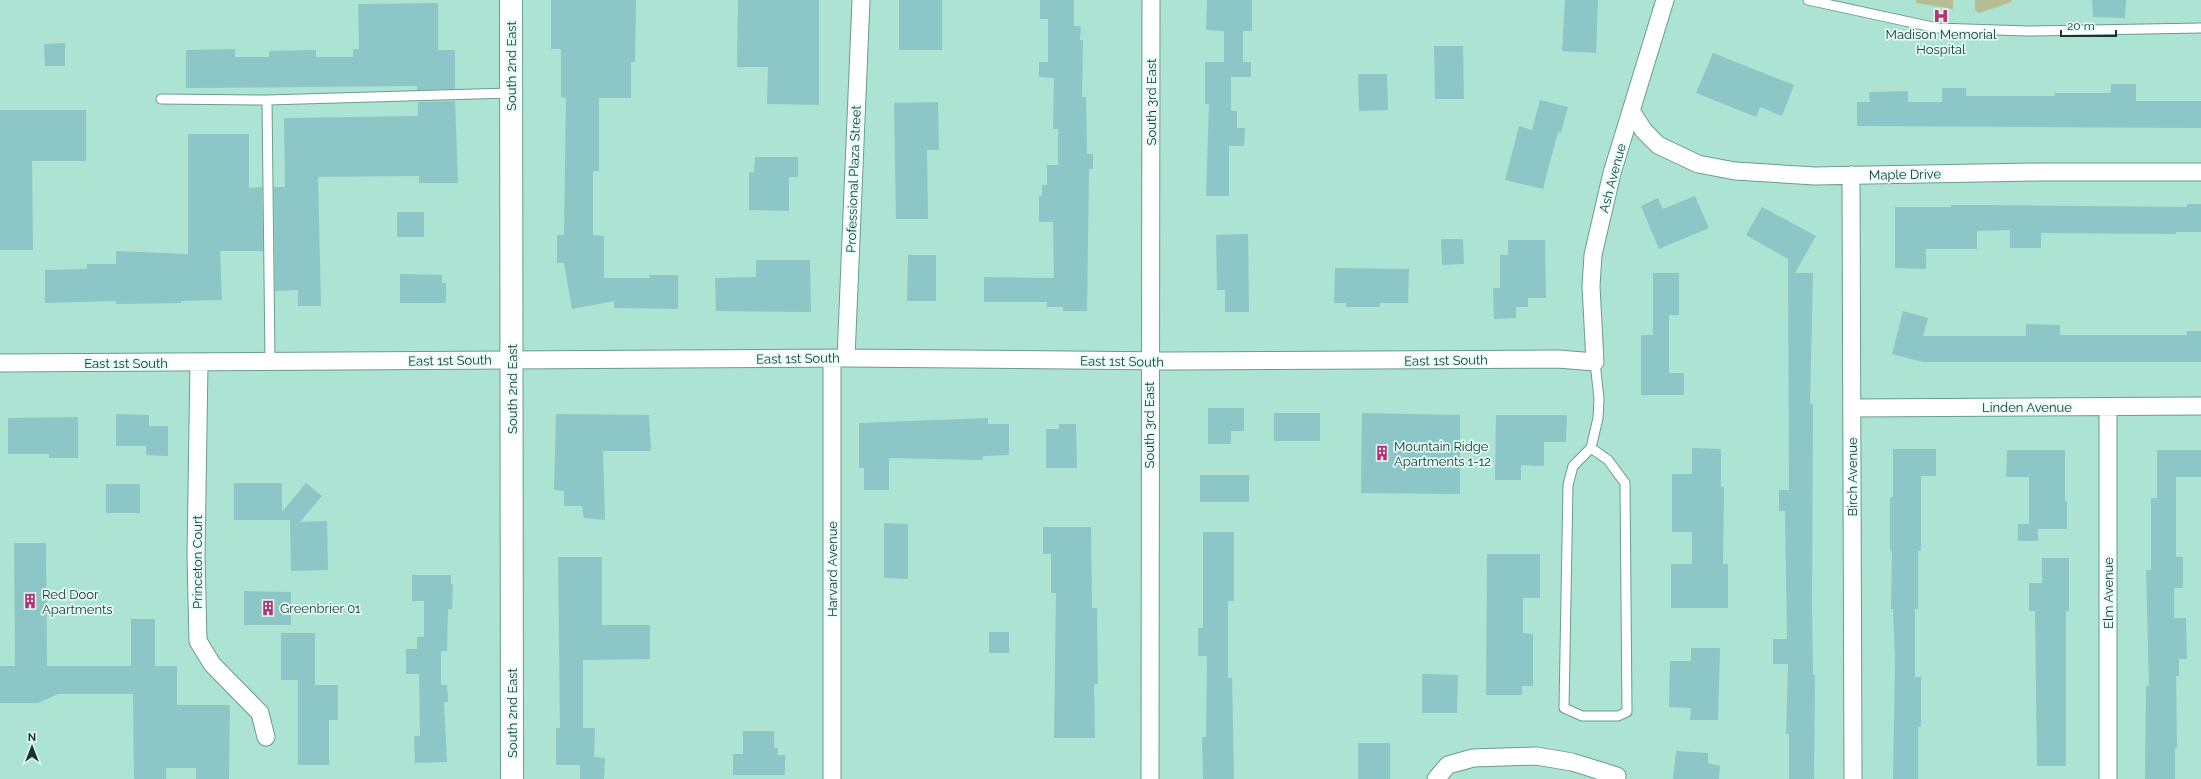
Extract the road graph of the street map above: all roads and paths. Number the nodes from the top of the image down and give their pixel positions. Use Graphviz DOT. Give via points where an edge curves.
graph roads {
  1 [pos="511,0"];
  2 [pos="861,0"];
  3 [pos="1151,0"];
  4 [pos="1665,0"];
  5 [pos="1808,0"];
  6 [pos="2201,28"];
  7 [pos="511,94"];
  8 [pos="162,99"];
  9 [pos="267,100"];
  10 [pos="1631,111"];
  11 [pos="2201,172"];
  12 [pos="1851,175"];
  13 [pos="839,358"];
  14 [pos="512,359"];
  15 [pos="1150,361"];
  16 [pos="199,362"];
  17 [pos="270,362"];
  18 [pos="1595,362"];
  19 [pos="0,363"];
  20 [pos="2201,406"];
  21 [pos="2108,407"];
  22 [pos="1852,408"];
  23 [pos="1591,448"];
  24 [pos="266,737"];
  25 [pos="1616,776"];
  26 [pos="512,779"];
  27 [pos="832,779"];
  28 [pos="1150,779"];
  29 [pos="1436,779"];
  30 [pos="1853,779"];
  31 [pos="2108,779"];
  1 -- 7 [label="main road, South 2nd East"];
  2 -- 13 [label="street, Professional Plaza Street"];
  3 -- 15 [label="street, South 3rd East"];
  4 -- 10 [label="street, Ash Avenue"];
  5 -- 6 [label="lane" via="1937,28 2027,31"];
  7 -- 9 [label="lane"];
  7 -- 14 [label="main road, South 2nd East"];
  8 -- 9 [label="lane"];
  9 -- 17 [label="lane"];
  10 -- 12 [label="street, Maple Drive" via="1644,131 1658,145 1698,164 1735,171 1815,176"];
  10 -- 18 [label="street, Ash Avenue" via="1612,173 1593,255 1591,286"];
  11 -- 12 [label="street, Maple Drive"];
  12 -- 22 [label="street, Birch Avenue"];
  13 -- 14 [label="street, East 1st South"];
  13 -- 15 [label="street, East 1st South"];
  13 -- 27 [label="street, Harvard Avenue"];
  14 -- 17 [label="street, East 1st South"];
  14 -- 26 [label="main road, South 2nd East"];
  15 -- 18 [label="street, East 1st South" via="1558,359"];
  15 -- 28 [label="street, South 3rd East"];
  16 -- 17 [label="street, East 1st South"];
  16 -- 19 [label="street, East 1st South"];
  16 -- 24 [label="street, Princeton Court" via="196,556 198,641 212,664 260,713"];
  18 -- 23 [label="lane" via="1599,398 1598,418"];
  20 -- 21 [label="street, Linden Avenue"];
  21 -- 22 [label="street, Linden Avenue"];
  21 -- 31 [label="street, Elm Avenue"];
  22 -- 30 [label="street, Birch Avenue"];
  23 -- 23 [label="lane" via="1608,460 1624,483 1626,712 1618,716 1582,716 1564,708 1568,485 1573,466"];
  25 -- 29 [label="street" via="1572,762 1536,756 1473,758 1448,765"];
}
